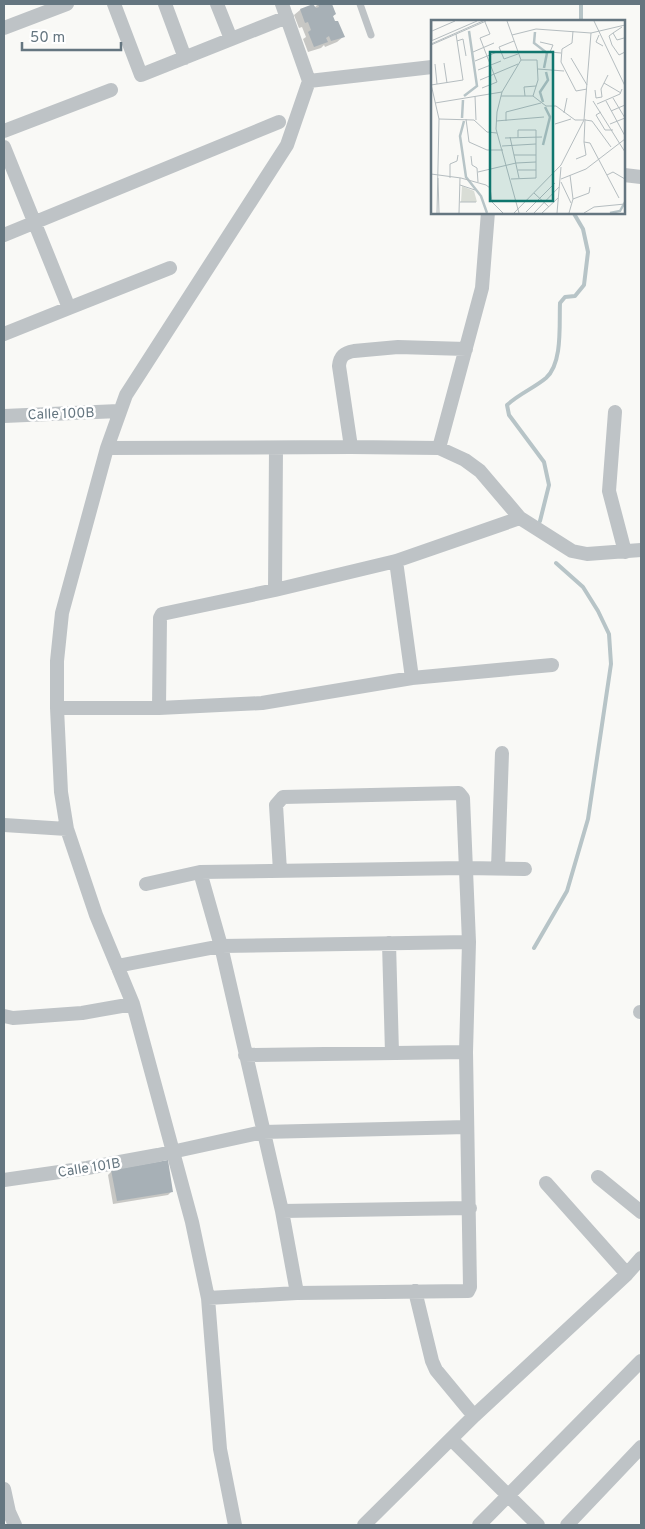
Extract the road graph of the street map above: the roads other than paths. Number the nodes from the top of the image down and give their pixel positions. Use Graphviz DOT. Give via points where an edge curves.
graph roads {
  1 [pos="67,4"];
  2 [pos="114,4"];
  3 [pos="165,4"];
  4 [pos="217,4"];
  5 [pos="282,4"];
  6 [pos="360,4"];
  7 [pos="287,17"];
  8 [pos="4,28"];
  9 [pos="371,35"];
  10 [pos="231,39"];
  11 [pos="185,58"];
  12 [pos="431,68"];
  13 [pos="308,81"];
  14 [pos="111,90"];
  15 [pos="279,122"];
  16 [pos="4,132"];
  17 [pos="4,148"];
  18 [pos="625,175"];
  19 [pos="641,177"];
  20 [pos="488,214"];
  21 [pos="35,222"];
  22 [pos="4,235"];
  23 [pos="170,268"];
  24 [pos="69,308"];
  25 [pos="4,334"];
  26 [pos="466,349"];
  27 [pos="119,411"];
  28 [pos="615,412"];
  29 [pos="4,416"];
  30 [pos="351,447"];
  31 [pos="108,448"];
  32 [pos="276,448"];
  33 [pos="439,448"];
  34 [pos="520,518"];
  35 [pos="641,550"];
  36 [pos="626,552"];
  37 [pos="396,561"];
  38 [pos="275,590"];
  39 [pos="552,666"];
  40 [pos="412,678"];
  41 [pos="57,708"];
  42 [pos="159,708"];
  43 [pos="502,753"];
  44 [pos="4,825"];
  45 [pos="67,829"];
  46 [pos="465,868"];
  47 [pos="498,868"];
  48 [pos="525,869"];
  49 [pos="280,871"];
  50 [pos="200,872"];
  51 [pos="146,884"];
  52 [pos="468,942"];
  53 [pos="389,943"];
  54 [pos="221,946"];
  55 [pos="117,966"];
  56 [pos="133,1004"];
  57 [pos="4,1016"];
  58 [pos="466,1052"];
  59 [pos="392,1053"];
  60 [pos="245,1056"];
  61 [pos="467,1127"];
  62 [pos="263,1132"];
  63 [pos="174,1151"];
  64 [pos="598,1177"];
  65 [pos="4,1180"];
  66 [pos="546,1183"];
  67 [pos="470,1208"];
  68 [pos="282,1212"];
  69 [pos="641,1212"];
  70 [pos="641,1258"];
  71 [pos="627,1274"];
  72 [pos="415,1291"];
  73 [pos="297,1293"];
  74 [pos="208,1298"];
  75 [pos="641,1361"];
  76 [pos="474,1416"];
  77 [pos="451,1439"];
  78 [pos="641,1447"];
  79 [pos="4,1488"];
  80 [pos="508,1497"];
  81 [pos="15,1525"];
  82 [pos="235,1525"];
  83 [pos="364,1525"];
  84 [pos="479,1525"];
  85 [pos="538,1525"];
  86 [pos="567,1525"];
  1 -- 8 [label="street"];
  2 -- 11 [label="street" via="141,75"];
  3 -- 11 [label="street"];
  4 -- 10 [label="street"];
  5 -- 7 [label="street"];
  6 -- 9 [label="lane"];
  7 -- 10 [label="street"];
  7 -- 13 [label="street"];
  10 -- 11 [label="street"];
  12 -- 13 [label="street"];
  13 -- 27 [label="street" via="288,145 126,395"];
  14 -- 16 [label="street"];
  15 -- 21 [label="street"];
  17 -- 21 [label="street"];
  18 -- 19 [label="street"];
  20 -- 26 [label="street" via="482,288"];
  21 -- 22 [label="street"];
  21 -- 24 [label="street"];
  23 -- 24 [label="street"];
  24 -- 25 [label="street"];
  26 -- 30 [label="street" via="398,347 347,352 342,356 339,366"];
  26 -- 33 [label="street"];
  27 -- 29 [label="street, Calle 100B"];
  27 -- 31 [label="street"];
  28 -- 36 [label="street" via="609,491"];
  30 -- 32 [label="street"];
  30 -- 33 [label="street"];
  31 -- 32 [label="street"];
  31 -- 41 [label="street" via="62,613"];
  32 -- 38 [label="street"];
  33 -- 34 [label="street" via="480,471"];
  34 -- 36 [label="street" via="572,551 587,554"];
  34 -- 37 [label="street"];
  35 -- 36 [label="street"];
  37 -- 38 [label="street"];
  37 -- 40 [label="street"];
  38 -- 42 [label="street" via="162,614"];
  39 -- 40 [label="street"];
  40 -- 42 [label="street" via="268,702"];
  41 -- 42 [label="street"];
  41 -- 45 [label="street" via="61,792"];
  43 -- 47 [label="street"];
  44 -- 45 [label="street"];
  45 -- 55 [label="street"];
  46 -- 47 [label="street"];
  46 -- 49 [label="street"];
  46 -- 49 [label="street" via="463,798 459,793 283,797 276,805"];
  46 -- 52 [label="street"];
  47 -- 48 [label="street"];
  49 -- 50 [label="street"];
  50 -- 51 [label="street"];
  50 -- 54 [label="street"];
  52 -- 53 [label="street"];
  52 -- 58 [label="street"];
  53 -- 54 [label="street"];
  53 -- 59 [label="street"];
  54 -- 55 [label="street"];
  54 -- 60 [label="street"];
  55 -- 56 [label="street"];
  56 -- 57 [label="street" via="82,1013"];
  56 -- 63 [label="street"];
  58 -- 59 [label="street"];
  58 -- 61 [label="street"];
  59 -- 60 [label="street"];
  60 -- 62 [label="street"];
  61 -- 62 [label="street, Calle 101B"];
  61 -- 67 [label="street"];
  62 -- 63 [label="street, Calle 101B"];
  62 -- 68 [label="street"];
  63 -- 65 [label="street, Calle 101B"];
  63 -- 74 [label="street"];
  64 -- 69 [label="street"];
  66 -- 71 [label="street"];
  67 -- 68 [label="street"];
  67 -- 72 [label="street" via="470,1289"];
  68 -- 73 [label="street"];
  70 -- 71 [label="street"];
  71 -- 76 [label="street"];
  72 -- 73 [label="street"];
  72 -- 76 [label="street" via="436,1370"];
  73 -- 74 [label="street"];
  74 -- 82 [label="street" via="220,1449"];
  75 -- 80 [label="street"];
  76 -- 77 [label="street"];
  77 -- 80 [label="street"];
  77 -- 83 [label="street"];
  78 -- 86 [label="street"];
  79 -- 81 [label="street"];
  80 -- 84 [label="street"];
  80 -- 85 [label="street"];
}
